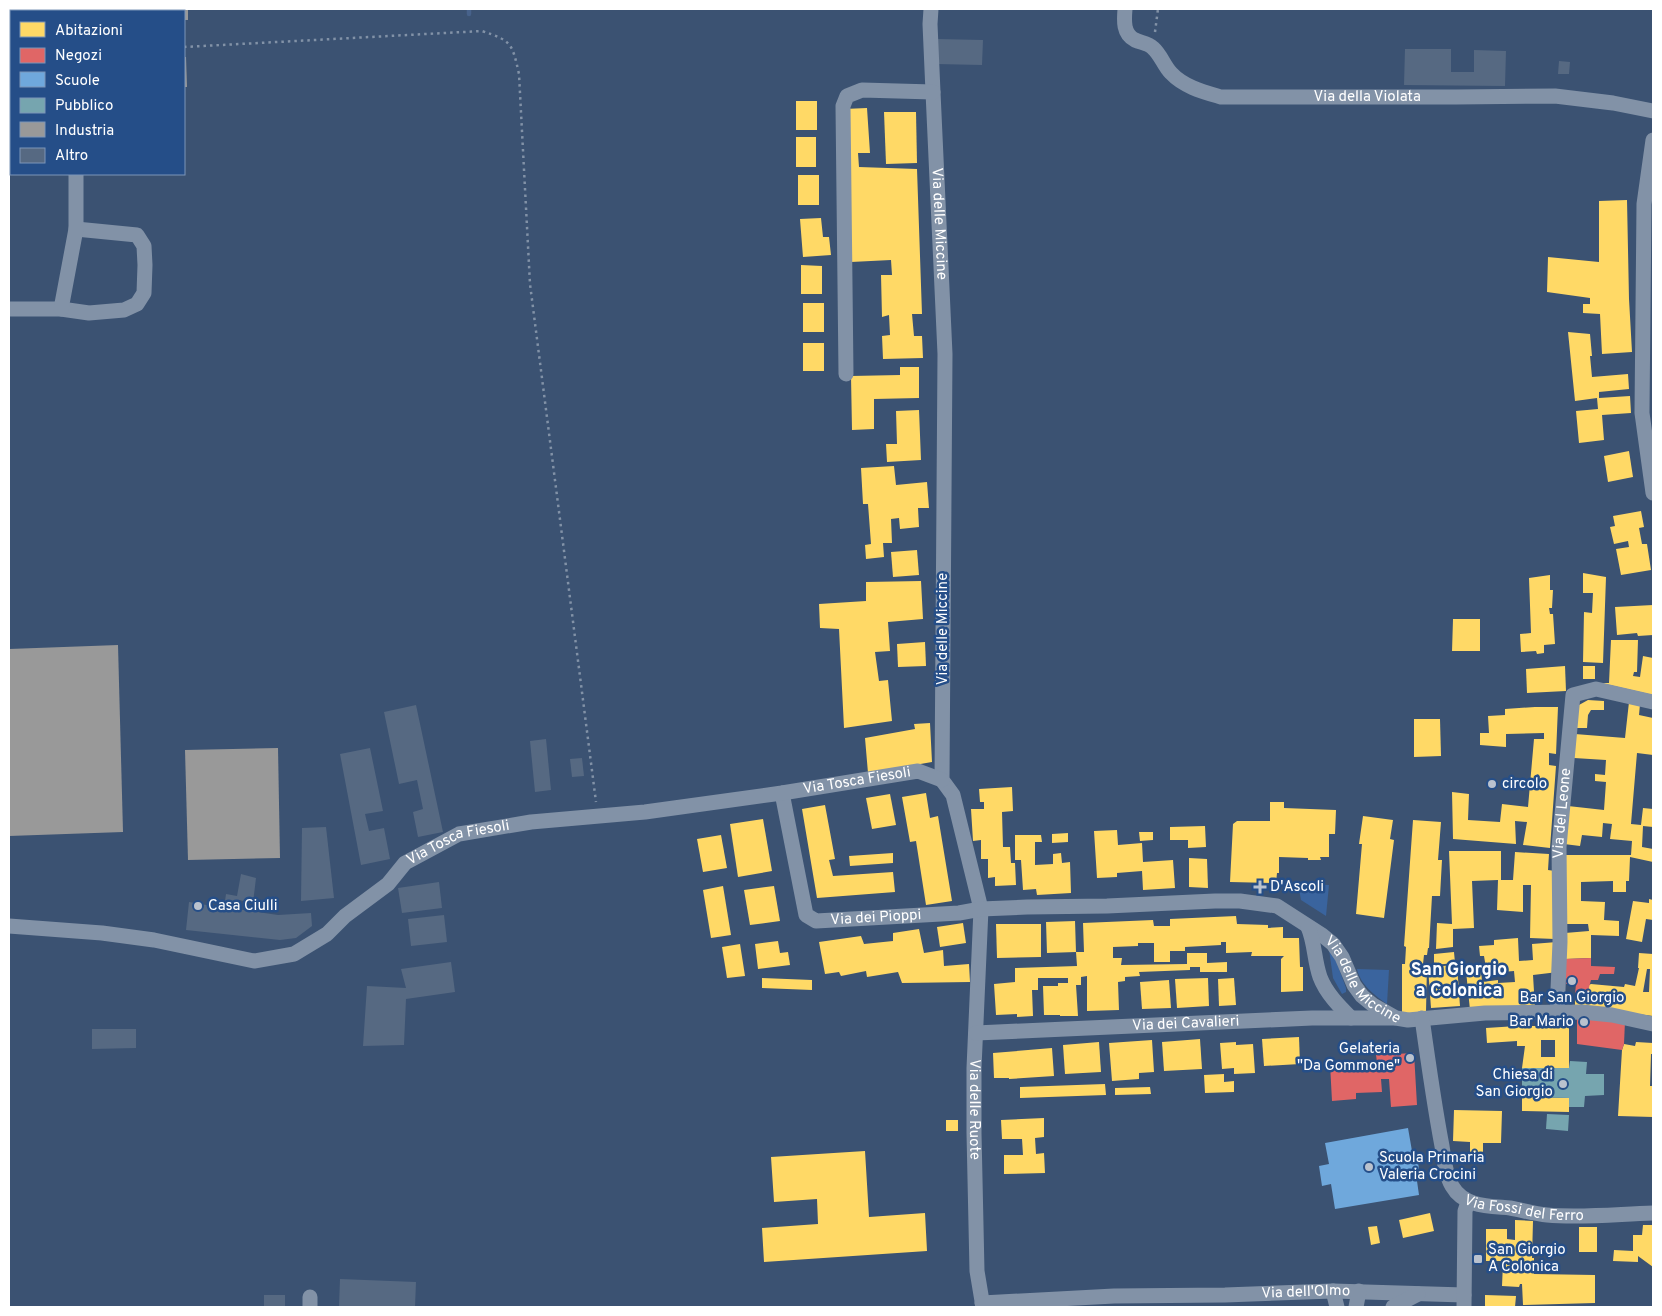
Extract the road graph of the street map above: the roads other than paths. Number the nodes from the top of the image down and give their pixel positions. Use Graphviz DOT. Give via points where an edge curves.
graph roads {
  1 [pos="931,9"];
  2 [pos="1124,9"];
  3 [pos="933,92"];
  4 [pos="1653,112"];
  5 [pos="1653,140"];
  6 [pos="76,175"];
  7 [pos="76,229"];
  8 [pos="61,308"];
  9 [pos="9,309"];
  10 [pos="846,374"];
  11 [pos="1653,493"];
  12 [pos="1653,702"];
  13 [pos="942,780"];
  14 [pos="782,793"];
  15 [pos="981,909"];
  16 [pos="9,926"];
  17 [pos="1308,926"];
  18 [pos="1557,1013"];
  19 [pos="1351,1018"];
  20 [pos="1396,1018"];
  21 [pos="1422,1018"];
  22 [pos="1653,1024"];
  23 [pos="976,1033"];
  24 [pos="1468,1202"];
  25 [pos="1653,1213"];
  26 [pos="1333,1291"];
  27 [pos="1359,1291"];
  28 [pos="1420,1293"];
  29 [pos="1464,1301"];
  30 [pos="982,1305"];
  31 [pos="1337,1307"];
  32 [pos="1356,1307"];
  33 [pos="1393,1307"];
  1 -- 3 [label="street, Via delle Miccine"];
  2 -- 4 [label="street, Via della Violata" via="1127,32 1134,39 1150,44 1171,73 1201,91 1221,96 1555,96"];
  3 -- 10 [label="street" via="862,90 848,96 843,106"];
  3 -- 13 [label="street, Via delle Miccine" via="944,354"];
  5 -- 11 [label="street" via="1644,204 1642,413"];
  6 -- 7 [label="street"];
  7 -- 8 [label="street"];
  7 -- 8 [label="street" via="137,235 144,246 144,292 137,304 124,310 89,313"];
  8 -- 9 [label="street"];
  12 -- 18 [label="street, Via del Leone" via="1596,689 1573,695 1559,847"];
  13 -- 14 [label="street, Via Tosca Fiesoli" via="918,771"];
  13 -- 15 [label="street" via="953,795"];
  14 -- 15 [label="street, Via dei Pioppi" via="806,915 816,922"];
  14 -- 16 [label="street, Via Tosca Fiesoli" via="646,812 532,822 459,834 405,863 388,884 345,916 327,934 294,954 254,961 154,940"];
  15 -- 17 [label="street, Via delle Miccine" via="1240,901 1277,906"];
  15 -- 23 [label="street, Via delle Ruote"];
  17 -- 19 [label="street, Via delle Miccine" via="1325,987"];
  17 -- 20 [label="street, Via delle Miccine" via="1333,944 1362,996"];
  18 -- 21 [label="street, Via delle Miccine" via="1485,1013"];
  18 -- 22 [label="street, Via delle Miccine" via="1612,1015"];
  19 -- 20 [label="street, Via dei Cavalieri"];
  19 -- 23 [label="street, Via dei Cavalieri"];
  20 -- 21 [label="street, Via delle Miccine"];
  21 -- 24 [label="street, Via Fossi del Ferro" via="1448,1175 1452,1187"];
  23 -- 30 [label="street, Via delle Ruote" via="976,1261"];
  24 -- 25 [label="street, Via Fossi del Ferro" via="1546,1215"];
  24 -- 29 [label="street"];
  26 -- 27 [label="street, Via dell'Olmo"];
  26 -- 30 [label="street, Via dell'Olmo" via="1114,1296"];
  26 -- 31 [label="street"];
  27 -- 28 [label="street, Via dell'Olmo"];
  27 -- 32 [label="street"];
  28 -- 29 [label="street, Via dell'Olmo"];
  28 -- 33 [label="street"];
}
